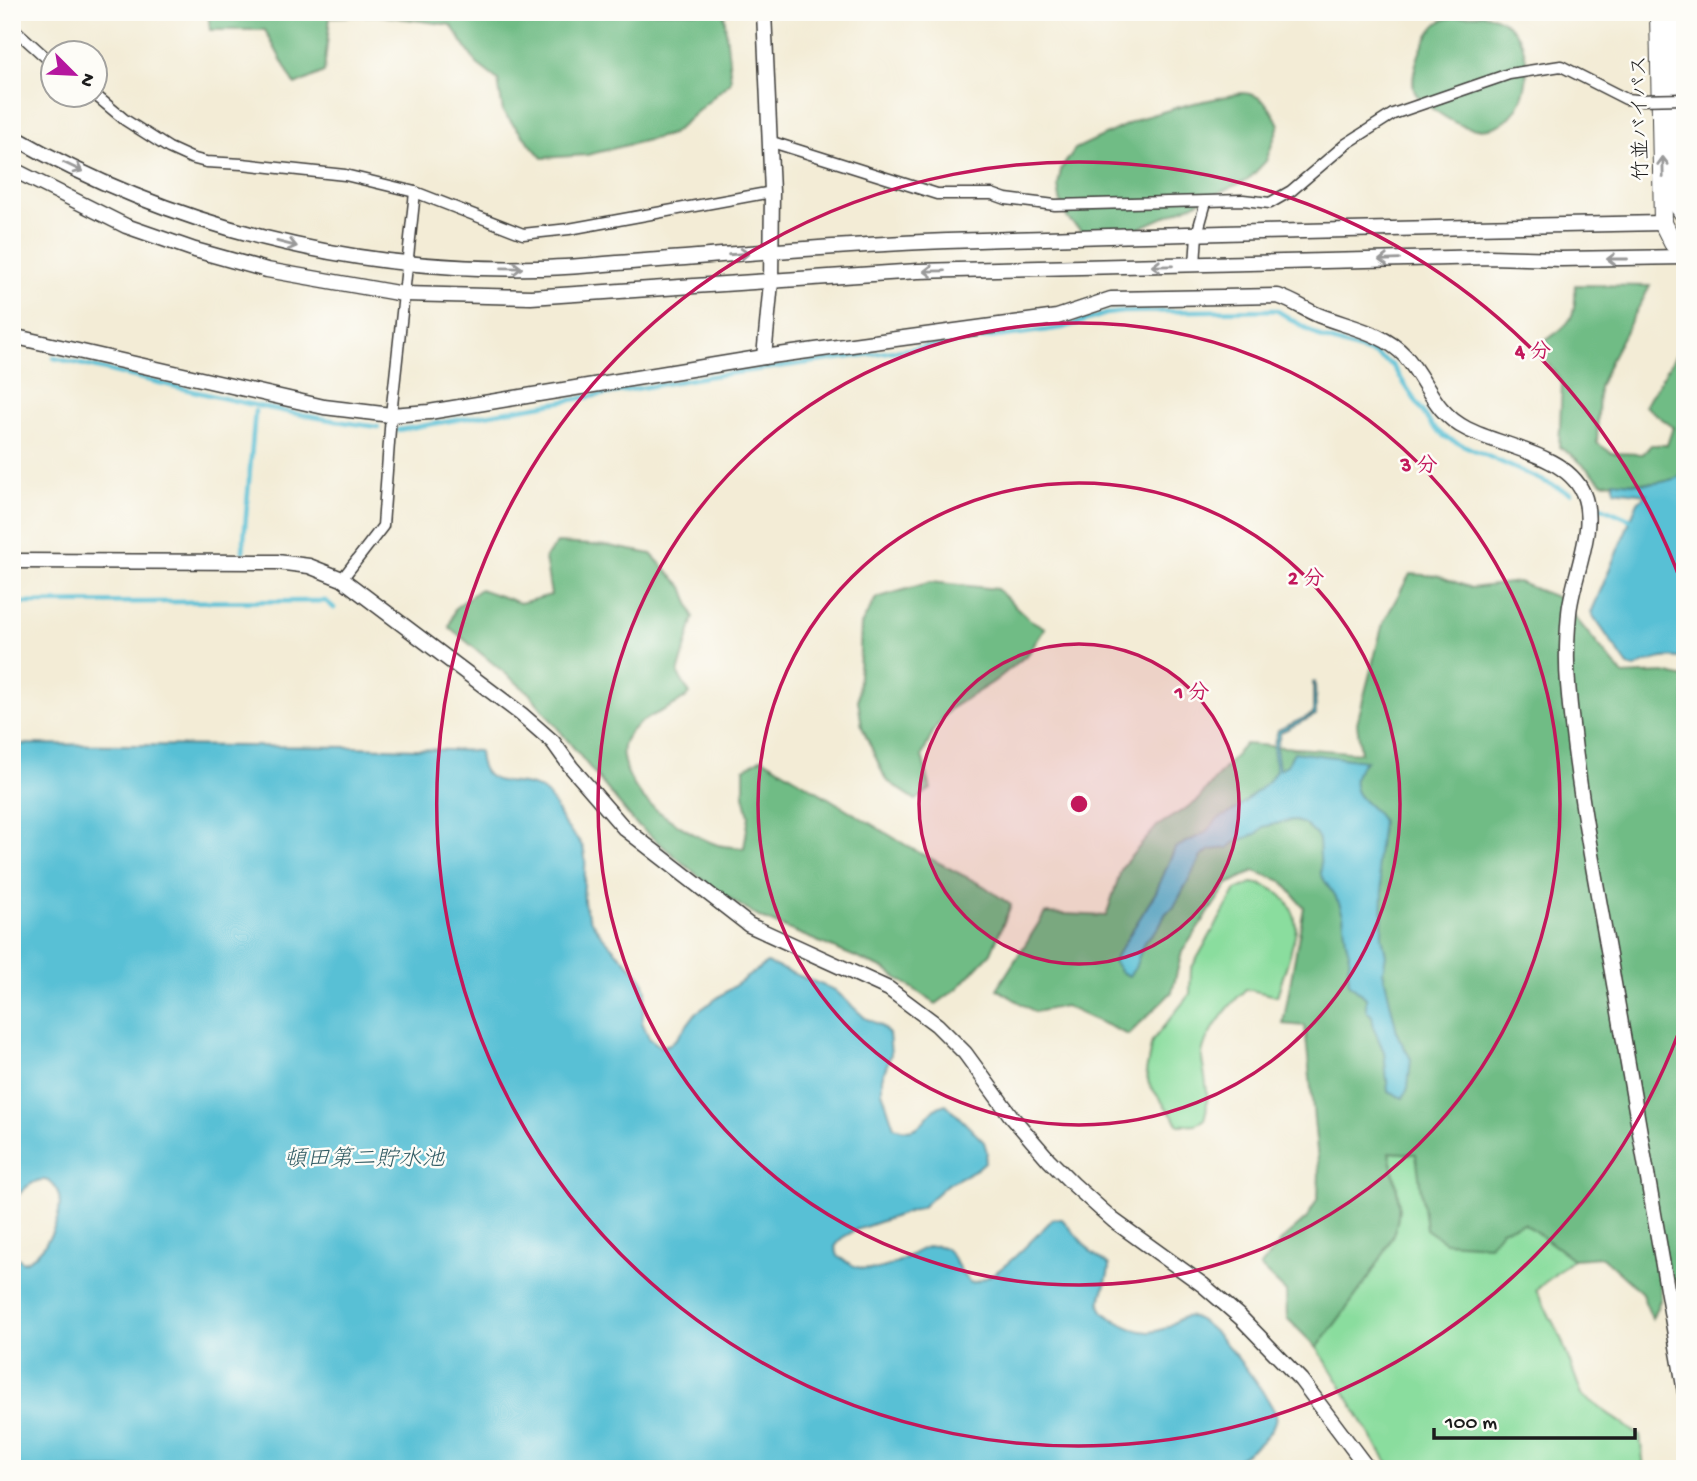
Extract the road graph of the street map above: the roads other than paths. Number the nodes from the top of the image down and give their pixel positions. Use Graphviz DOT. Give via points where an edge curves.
graph roads {
  1 [pos="764,12"];
  2 [pos="1659,12"];
  3 [pos="1675,12"];
  4 [pos="12,27"];
  5 [pos="38,50"];
  6 [pos="1685,99"];
  7 [pos="108,106"];
  8 [pos="12,136"];
  9 [pos="772,142"];
  10 [pos="12,169"];
  11 [pos="415,192"];
  12 [pos="772,192"];
  13 [pos="1206,202"];
  14 [pos="1675,216"];
  15 [pos="1197,234"];
  16 [pos="1679,247"];
  17 [pos="771,252"];
  18 [pos="1685,257"];
  19 [pos="1658,258"];
  20 [pos="406,264"];
  21 [pos="1195,265"];
  22 [pos="771,282"];
  23 [pos="403,294"];
  24 [pos="12,336"];
  25 [pos="764,357"];
  26 [pos="391,415"];
  27 [pos="12,561"];
  28 [pos="342,579"];
  29 [pos="1685,1392"];
  30 [pos="1368,1469"];
  1 -- 9 [label="street"];
  14 -- 2 [label="highway, 竹並バイパス, one-way"];
  3 -- 14 [label="highway, 竹並バイパス"];
  4 -- 5 [label="street"];
  6 -- 13 [label="street, bridge" via="1626,99 1561,66 1509,74 1393,114 1270,203"];
  7 -- 11 [label="street" via="191,158 345,175"];
  8 -- 20 [label="street, one-way" via="117,189 221,226 295,247"];
  9 -- 12 [label="street"];
  9 -- 13 [label="street" via="937,194 992,194 1055,205"];
  10 -- 23 [label="street" via="126,226 195,250 267,270"];
  11 -- 12 [label="street" via="523,234"];
  11 -- 20 [label="street"];
  12 -- 17 [label="street"];
  13 -- 15 [label="street"];
  14 -- 15 [label="street" via="1642,223"];
  14 -- 16 [label="highway, 竹並バイパス"];
  15 -- 17 [label="street"];
  15 -- 21 [label="street"];
  16 -- 19 [label="street"];
  20 -- 17 [label="street, one-way" via="537,268"];
  17 -- 22 [label="street"];
  18 -- 19 [label="street"];
  19 -- 21 [label="street, one-way" via="1490,257"];
  20 -- 23 [label="street"];
  21 -- 22 [label="street, one-way" via="918,271"];
  22 -- 23 [label="street" via="531,297"];
  22 -- 25 [label="street"];
  23 -- 26 [label="street"];
  24 -- 26 [label="street" via="324,407"];
  25 -- 26 [label="street"];
  25 -- 29 [label="street" via="1057,317 1111,299 1278,296 1375,335 1405,357 1449,418 1568,472 1588,508 1569,612 1568,682 1583,805"];
  26 -- 28 [label="street" via="383,526"];
  27 -- 28 [label="street" via="277,562 309,566"];
  28 -- 30 [label="street" via="521,714 553,742 624,828 749,925 889,989 937,1025 1073,1184 1241,1318 1301,1380"];
}
